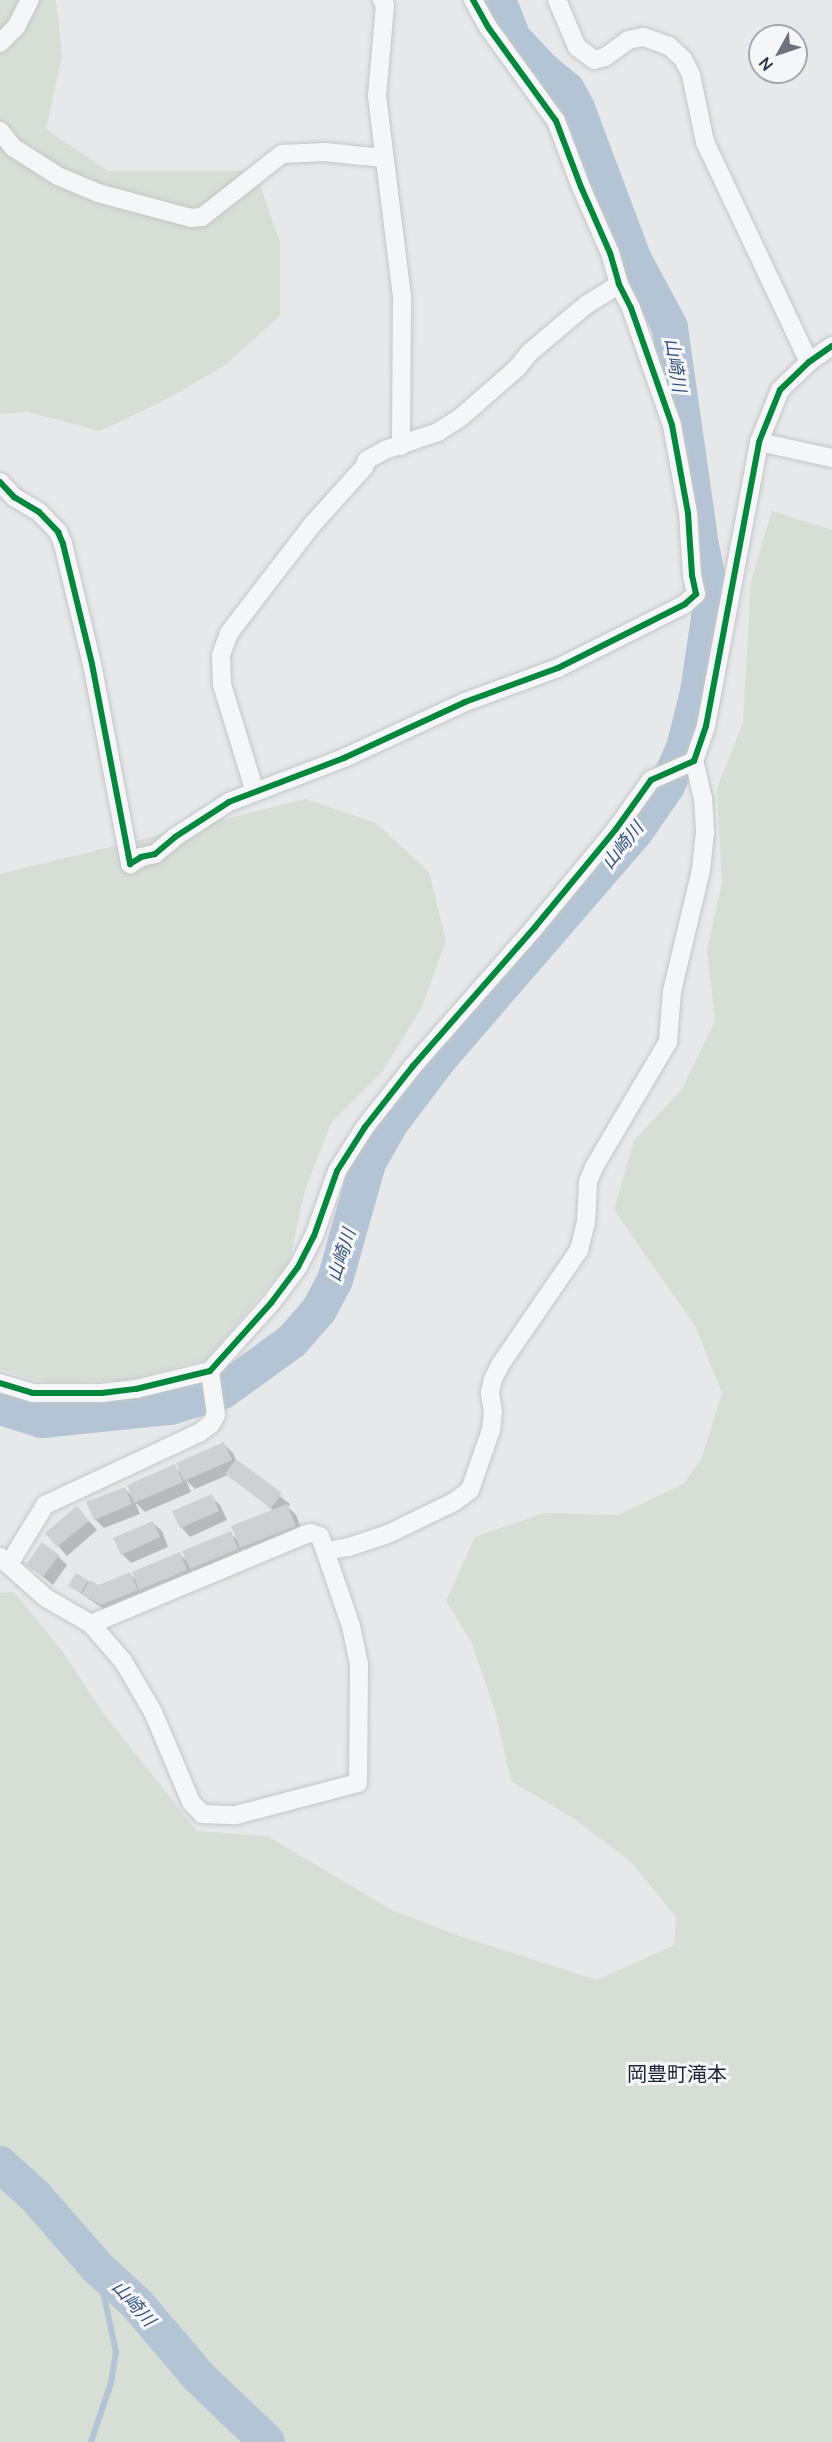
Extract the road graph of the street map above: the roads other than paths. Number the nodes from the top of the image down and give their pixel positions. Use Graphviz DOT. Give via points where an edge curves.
graph roads {
  1 [pos="30,0"];
  2 [pos="382,0"];
  3 [pos="473,0"];
  4 [pos="557,0"];
  5 [pos="0,43"];
  6 [pos="0,131"];
  7 [pos="383,158"];
  8 [pos="619,285"];
  9 [pos="832,345"];
  10 [pos="809,362"];
  11 [pos="759,442"];
  12 [pos="401,446"];
  13 [pos="832,458"];
  14 [pos="0,482"];
  15 [pos="691,762"];
  16 [pos="255,792"];
  17 [pos="211,1378"];
  18 [pos="0,1383"];
  19 [pos="326,1551"];
  20 [pos="4,1561"];
  21 [pos="91,1624"];
  1 -- 5 [label="street" via="16,27"];
  2 -- 7 [label="street" via="385,5 377,96"];
  3 -- 8 [label="street" via="556,121"];
  4 -- 10 [label="street" via="577,47 594,60 628,40 644,37 669,46 683,59 691,75 705,142"];
  6 -- 7 [label="street" via="14,148 58,176 98,193 191,218 202,217 282,154 325,152"];
  7 -- 12 [label="street" via="402,298"];
  8 -- 12 [label="street" via="562,325 461,417 438,432"];
  8 -- 16 [label="street" via="631,308 672,425 688,513 696,594 685,604 558,668 465,702 344,758"];
  9 -- 10 [label="street"];
  10 -- 11 [label="street" via="780,390"];
  11 -- 13 [label="street"];
  11 -- 15 [label="street" via="706,726"];
  12 -- 16 [label="street" via="367,460 229,633 221,655 222,685"];
  14 -- 16 [label="street" via="14,497 39,512 58,532 63,544 92,664 130,864 141,856 155,854 229,802"];
  15 -- 17 [label="street" via="651,780 536,927 413,1066 365,1127 337,1171 314,1236 298,1267"];
  15 -- 19 [label="street" via="703,799 705,833 701,870 672,991 668,1042 594,1167 588,1182 586,1222 579,1250 500,1365 490,1392 491,1430 470,1490 454,1502 388,1534"];
  17 -- 18 [label="street" via="102,1393 33,1394"];
  17 -- 20 [label="street" via="216,1407 211,1424 45,1505"];
  19 -- 21 [label="street" via="320,1536 304,1535"];
  19 -- 21 [label="street" via="359,1664 358,1783 236,1815 202,1814 191,1802 140,1686"];
  20 -- 21 [label="street" via="46,1598"];
}
